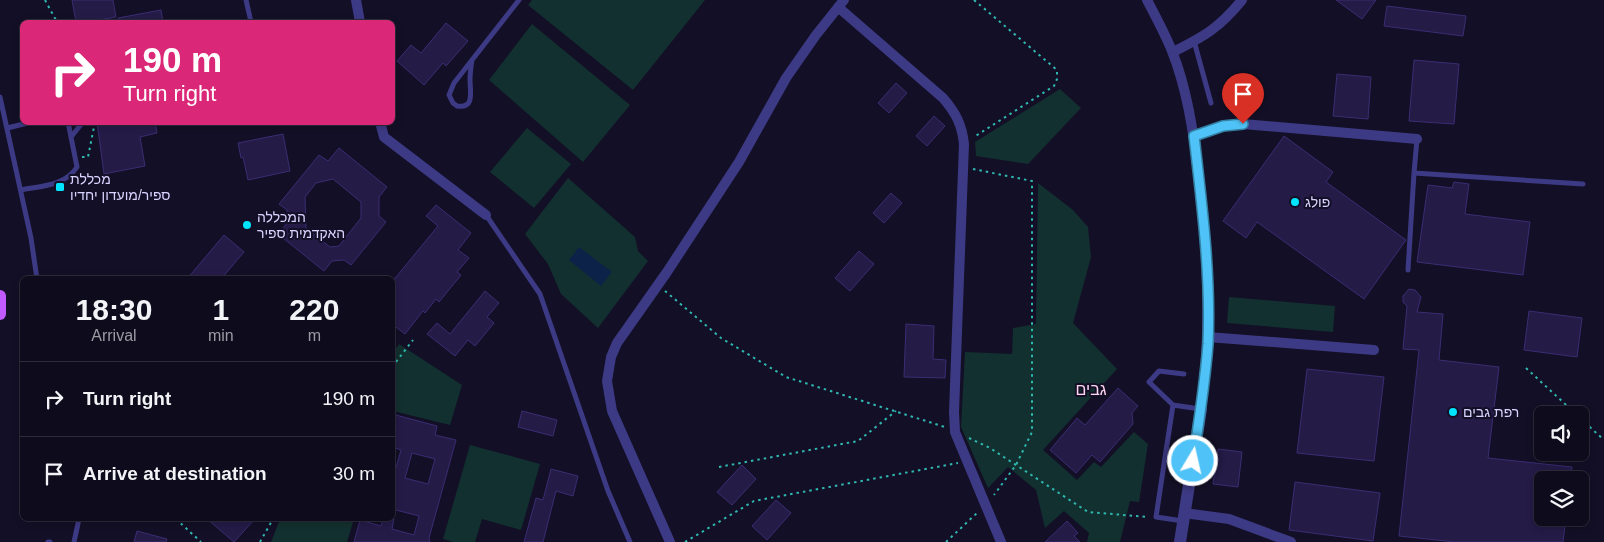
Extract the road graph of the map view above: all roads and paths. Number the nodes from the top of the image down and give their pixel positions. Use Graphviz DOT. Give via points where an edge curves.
graph roads {
  1 [pos="46,0"];
  2 [pos="246,0"];
  3 [pos="356,0"];
  4 [pos="519,0"];
  5 [pos="974,0"];
  6 [pos="1147,0"];
  7 [pos="1242,0"];
  8 [pos="841,4"];
  9 [pos="56,20"];
  10 [pos="251,20"];
  11 [pos="360,20"];
  12 [pos="1194,41"];
  13 [pos="1172,52"];
  14 [pos="472,60"];
  15 [pos="0,97"];
  16 [pos="1211,103"];
  17 [pos="20,125"];
  18 [pos="69,125"];
  19 [pos="81,125"];
  20 [pos="95,125"];
  21 [pos="381,125"];
  22 [pos="7,128"];
  23 [pos="1194,136"];
  24 [pos="71,137"];
  25 [pos="1417,140"];
  26 [pos="964,144"];
  27 [pos="75,156"];
  28 [pos="963,167"];
  29 [pos="1414,173"];
  30 [pos="1584,184"];
  31 [pos="20,190"];
  32 [pos="486,215"];
  33 [pos="1408,270"];
  34 [pos="36,276"];
  35 [pos="658,285"];
  36 [pos="0,296"];
  37 [pos="0,314"];
  38 [pos="1208,337"];
  39 [pos="413,340"];
  40 [pos="1374,350"];
  41 [pos="395,363"];
  42 [pos="1526,368"];
  43 [pos="1184,374"];
  44 [pos="1173,404"];
  45 [pos="1567,406"];
  46 [pos="1201,409"];
  47 [pos="896,411"];
  48 [pos="1589,426"];
  49 [pos="955,432"];
  50 [pos="1604,440"];
  51 [pos="967,462"];
  52 [pos="1016,465"];
  53 [pos="719,467"];
  54 [pos="986,505"];
  55 [pos="1156,517"];
  56 [pos="1184,517"];
  57 [pos="79,521"];
  58 [pos="178,521"];
  59 [pos="272,521"];
  60 [pos="74,542"];
  61 [pos="201,542"];
  62 [pos="260,542"];
  63 [pos="630,542"];
  64 [pos="670,542"];
  65 [pos="685,542"];
  66 [pos="946,542"];
  67 [pos="1001,542"];
  68 [pos="1180,542"];
  69 [pos="1291,542"];
  1 -- 9 [label="path"];
  2 -- 10 [label="lane"];
  3 -- 11 [label="street"];
  4 -- 14 [label="lane"];
  5 -- 26 [label="path" via="1057,70 1058,79 1054,86"];
  6 -- 13 [label="street"];
  7 -- 12 [label="street" via="1228,18"];
  8 -- 26 [label="street" via="943,98 955,112"];
  8 -- 35 [label="street" via="786,78 739,162"];
  12 -- 13 [label="street"];
  12 -- 16 [label="lane"];
  13 -- 23 [label="street" via="1182,80"];
  14 -- 14 [label="lane" via="450,89 453,103 457,106 465,106 472,96"];
  15 -- 22 [label="lane"];
  17 -- 22 [label="lane"];
  18 -- 24 [label="lane"];
  19 -- 24 [label="lane"];
  20 -- 27 [label="path" via="88,157"];
  21 -- 32 [label="street" via="384,137"];
  22 -- 31 [label="lane"];
  23 -- 25 [label="street" via="1223,126 1243,124"];
  23 -- 38 [label="street" via="1205,241"];
  24 -- 27 [label="lane"];
  25 -- 29 [label="lane"];
  26 -- 28 [label="street"];
  27 -- 31 [label="lane" via="77,167 62,182"];
  28 -- 49 [label="street"];
  28 -- 52 [label="path" via="1032,180 1032,432"];
  29 -- 30 [label="lane"];
  29 -- 33 [label="lane"];
  31 -- 34 [label="lane"];
  32 -- 63 [label="lane" via="540,294 608,491"];
  35 -- 47 [label="path" via="722,338 786,377"];
  35 -- 64 [label="street" via="617,343 607,381 612,411"];
  36 -- 37 [label="main road"];
  38 -- 40 [label="street"];
  38 -- 46 [label="street"];
  39 -- 41 [label="path"];
  42 -- 45 [label="path"];
  43 -- 44 [label="lane" via="1159,371 1149,382"];
  44 -- 46 [label="lane"];
  44 -- 55 [label="lane"];
  46 -- 56 [label="street"];
  47 -- 49 [label="path"];
  47 -- 53 [label="path" via="858,441"];
  48 -- 50 [label="path"];
  49 -- 51 [label="street"];
  49 -- 52 [label="path" via="990,448"];
  51 -- 54 [label="street"];
  51 -- 65 [label="path" via="754,501"];
  52 -- 54 [label="path"];
  52 -- 55 [label="path" via="1088,512"];
  54 -- 66 [label="path"];
  54 -- 67 [label="street"];
  55 -- 56 [label="lane"];
  56 -- 68 [label="street"];
  56 -- 69 [label="street" via="1229,520"];
  57 -- 60 [label="lane"];
  58 -- 61 [label="path"];
  59 -- 62 [label="path"];
}
